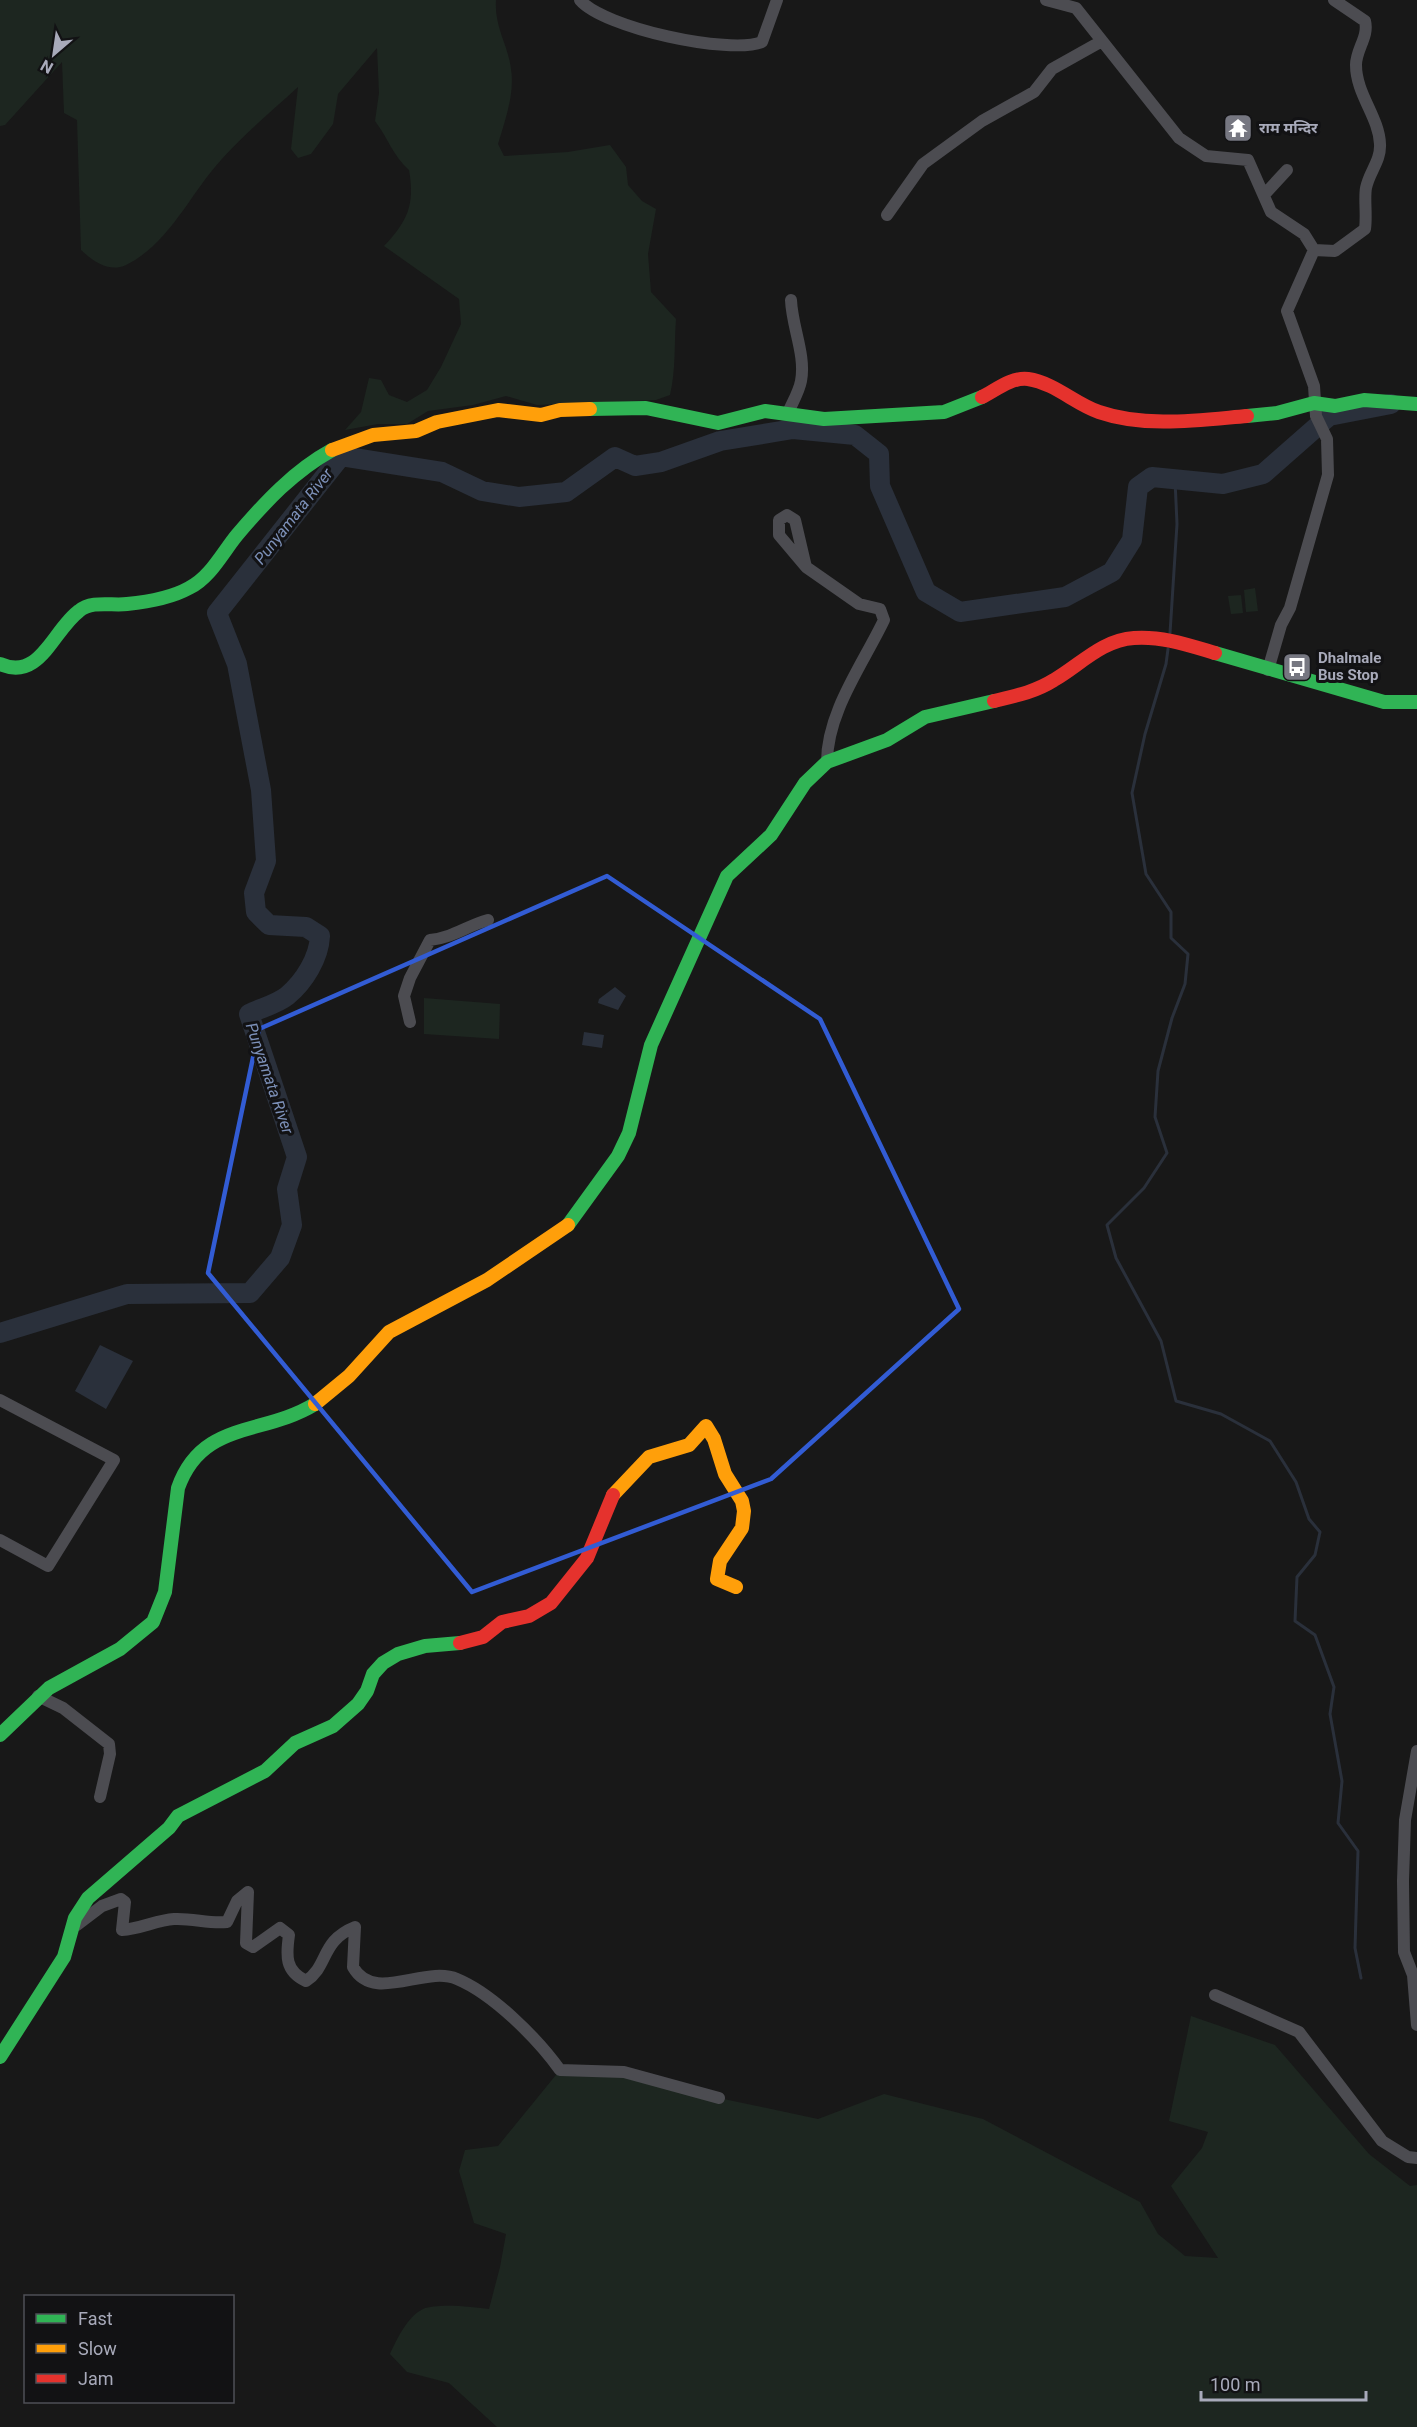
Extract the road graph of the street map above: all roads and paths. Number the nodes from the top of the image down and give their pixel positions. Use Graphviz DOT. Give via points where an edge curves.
graph roads {
  1 [pos="580,0"];
  2 [pos="777,0"];
  3 [pos="1046,0"];
  4 [pos="1334,0"];
  5 [pos="1102,41"];
  6 [pos="1287,170"];
  7 [pos="1264,195"];
  8 [pos="887,215"];
  9 [pos="1314,250"];
  10 [pos="791,300"];
  11 [pos="1417,404"];
  12 [pos="1315,410"];
  13 [pos="788,413"];
  14 [pos="806,567"];
  15 [pos="0,664"];
  16 [pos="1268,670"];
  17 [pos="1417,702"];
  18 [pos="827,762"];
  19 [pos="488,920"];
  20 [pos="410,1022"];
  21 [pos="0,1400"];
  22 [pos="0,1540"];
  23 [pos="736,1587"];
  24 [pos="38,1696"];
  25 [pos="0,1735"];
  26 [pos="1417,1751"];
  27 [pos="100,1797"];
  28 [pos="72,1930"];
  29 [pos="1215,1995"];
  30 [pos="1417,2025"];
  31 [pos="0,2057"];
  32 [pos="719,2098"];
  33 [pos="1417,2158"];
  1 -- 2 [label="street" via="597,13 658,34 750,47 762,42"];
  3 -- 5 [label="street" via="1076,9"];
  4 -- 9 [label="street" via="1365,21 1367,30 1356,64 1360,89 1380,145 1377,164 1365,189 1365,229 1335,251"];
  5 -- 7 [label="street" via="1179,138 1206,156 1248,160"];
  5 -- 8 [label="street" via="1052,69 1034,92 982,121 923,164"];
  6 -- 7 [label="street"];
  7 -- 9 [label="street" via="1271,212 1304,234"];
  9 -- 12 [label="street" via="1287,311 1314,386"];
  10 -- 13 [label="street" via="801,381"];
  11 -- 12 [label="street" via="1364,400"];
  12 -- 13 [label="street" via="1183,421 1125,418 1099,412 1029,379 1015,379 944,412 824,419"];
  12 -- 16 [label="street" via="1327,439 1328,476"];
  13 -- 15 [label="street" via="765,411 718,423 646,408 560,410 542,416 498,410 437,422 416,431 373,435 338,447 296,472 190,588 128,604 89,604 78,610 33,664 24,669 9,669"];
  14 -- 18 [label="street" via="859,604 880,609 884,620 837,715 827,746"];
  16 -- 17 [label="street" via="1384,702"];
  16 -- 18 [label="street" via="1181,643 1132,638 1090,654 1032,692 925,717 887,740"];
  18 -- 24 [label="street" via="805,783 771,835 727,876 719,889 651,1045 628,1133 618,1156 573,1222 487,1280 389,1332 325,1397 302,1410 234,1432 201,1450 184,1472 176,1498 160,1611 137,1636"];
  19 -- 20 [label="street" via="459,934 430,940 404,996"];
  21 -- 22 [label="street" via="114,1460 48,1566"];
  23 -- 28 [label="street" via="717,1580 718,1558 738,1538 745,1511 728,1481 717,1442 706,1426 689,1445 649,1457 619,1487 609,1500 587,1558 550,1603 529,1616 502,1622 483,1637 425,1646 383,1663 358,1704 333,1726 295,1743 265,1771 178,1816 88,1898"];
  24 -- 25 [label="street"];
  24 -- 27 [label="street" via="63,1708 109,1744"];
  26 -- 30 [label="street" via="1406,1820 1403,1881 1404,1952 1413,1975"];
  28 -- 31 [label="street" via="64,1957"];
  28 -- 32 [label="street" via="88,1914 121,1899 125,1902 122,1930 170,1919 227,1923 237,1901 248,1892 246,1943 253,1947 280,1928 285,1931 286,1959 294,1975 306,1981 339,1933 355,1927 353,1967 372,1982 388,1984 439,1975 456,1978 499,2007 547,2052 560,2070 624,2072"];
  29 -- 33 [label="street" via="1299,2032 1382,2141 1408,2157"];
}
